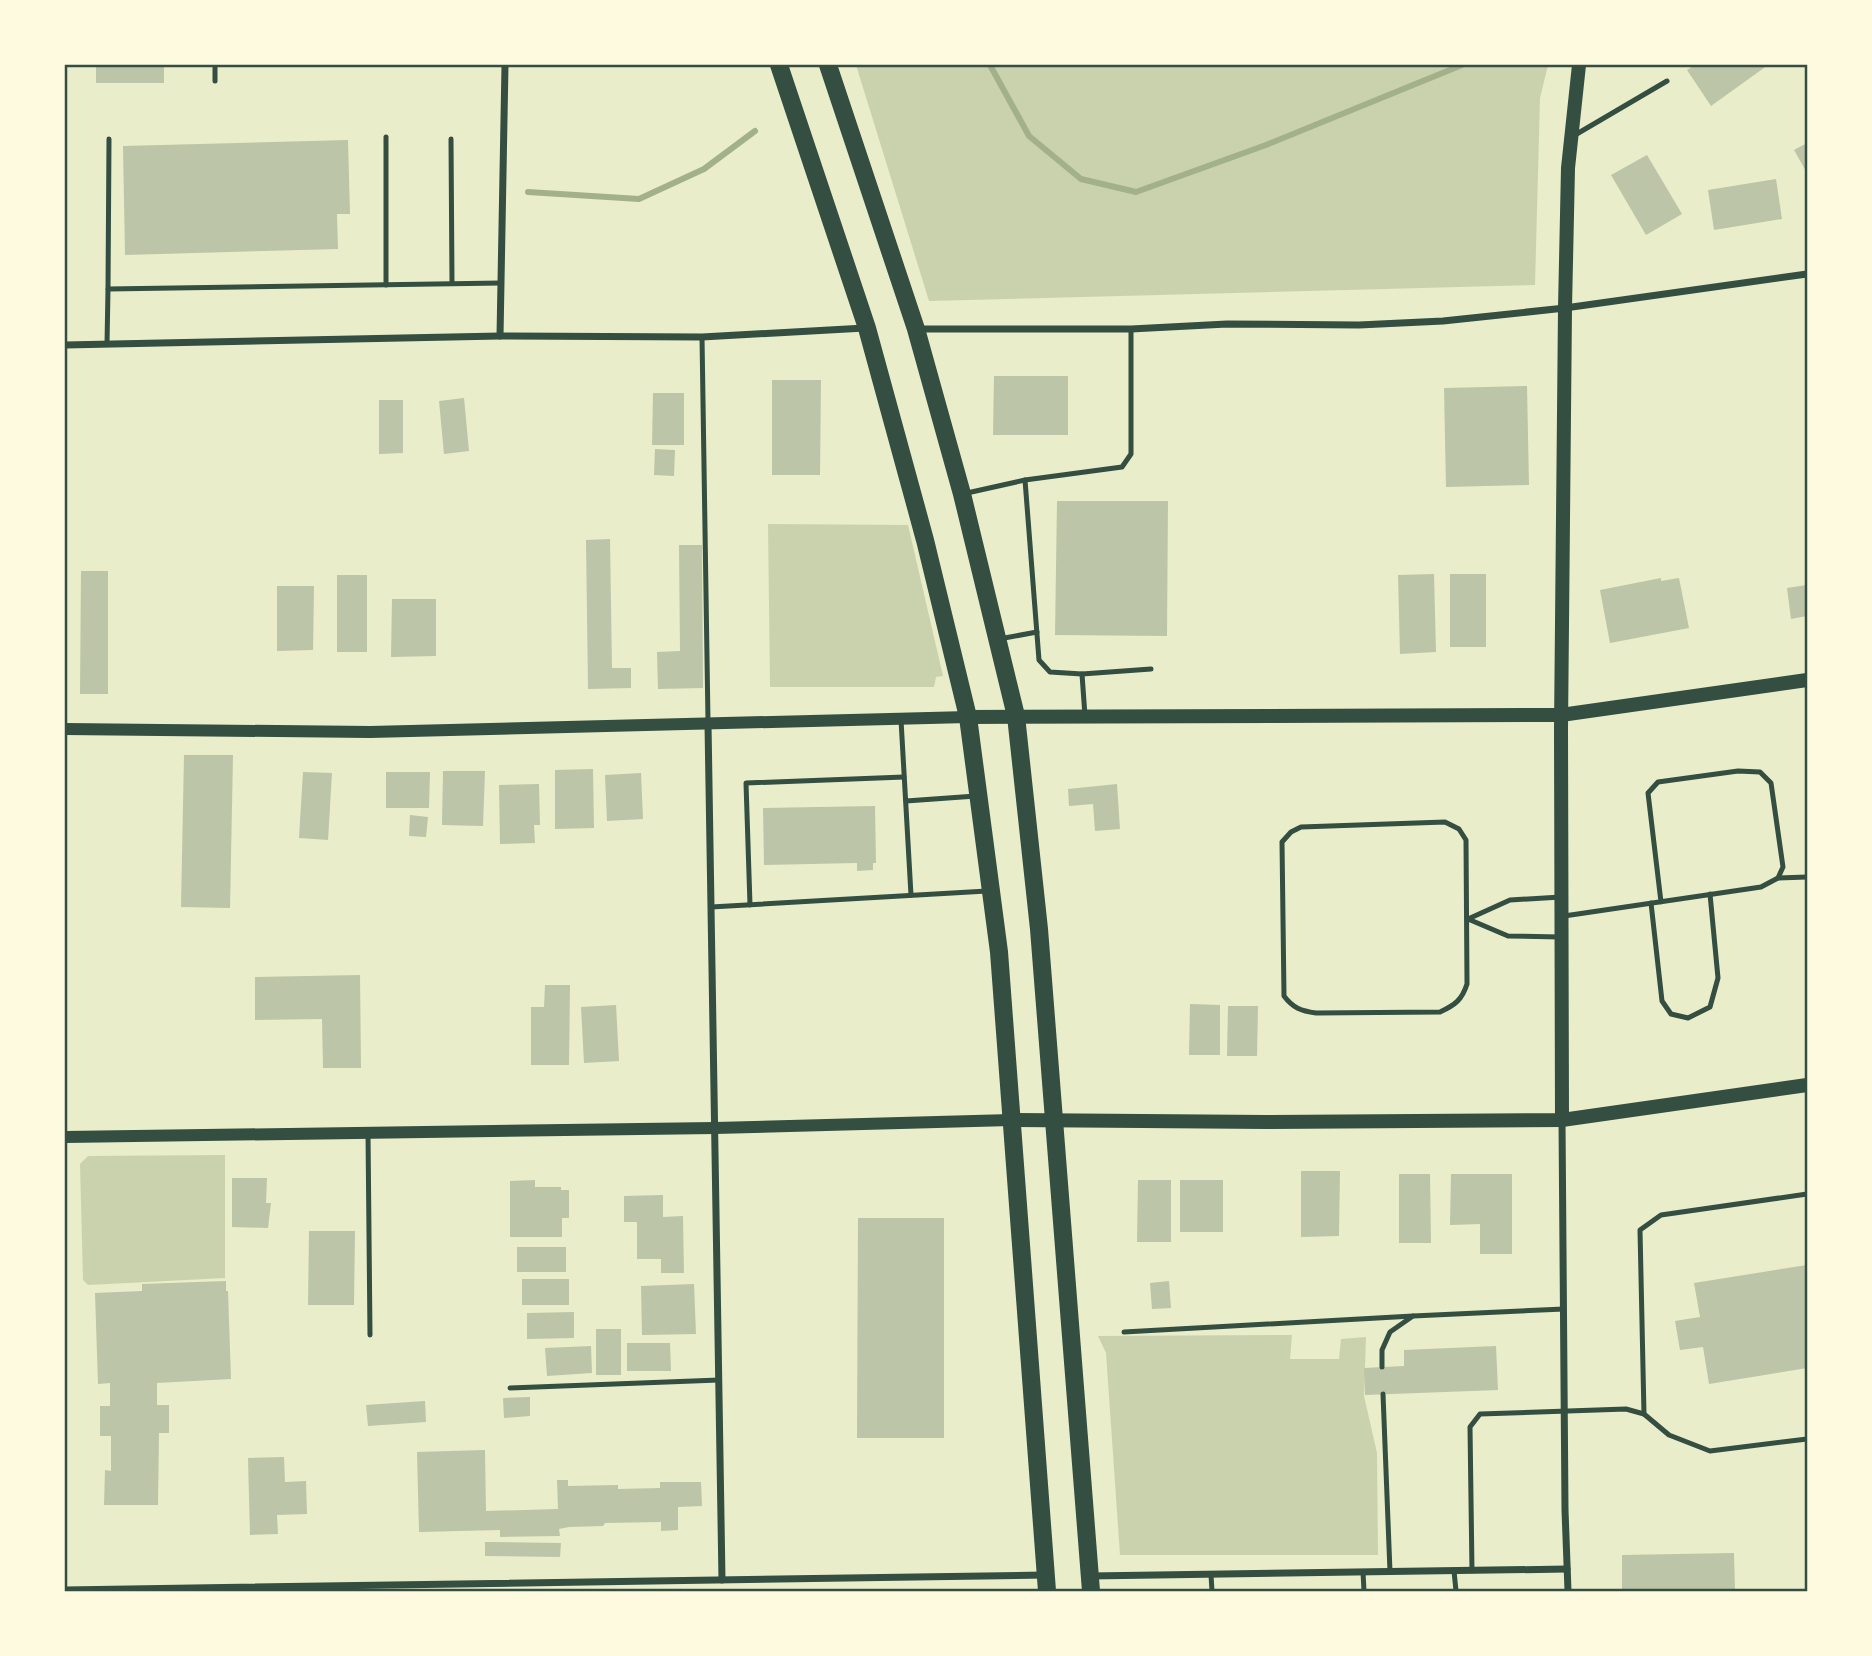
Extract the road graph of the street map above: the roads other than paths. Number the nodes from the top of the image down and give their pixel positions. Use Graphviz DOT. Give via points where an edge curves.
graph roads {
  1 [pos="215,65"];
  2 [pos="505,65"];
  3 [pos="779,65"];
  4 [pos="828,65"];
  5 [pos="1579,65"];
  6 [pos="215,81"];
  7 [pos="1667,81"];
  8 [pos="386,137"];
  9 [pos="1572,137"];
  10 [pos="109,139"];
  11 [pos="451,139"];
  12 [pos="1807,274"];
  13 [pos="452,283"];
  14 [pos="501,283"];
  15 [pos="386,285"];
  16 [pos="108,289"];
  17 [pos="1566,308"];
  18 [pos="867,328"];
  19 [pos="916,329"];
  20 [pos="1131,329"];
  21 [pos="500,336"];
  22 [pos="702,337"];
  23 [pos="107,344"];
  24 [pos="65,345"];
  25 [pos="1025,480"];
  26 [pos="962,494"];
  27 [pos="1037,632"];
  28 [pos="998,639"];
  29 [pos="1151,669"];
  30 [pos="1082,674"];
  31 [pos="1807,680"];
  32 [pos="1561,715"];
  33 [pos="1016,716"];
  34 [pos="1085,716"];
  35 [pos="968,717"];
  36 [pos="901,719"];
  37 [pos="708,724"];
  38 [pos="65,729"];
  39 [pos="904,777"];
  40 [pos="979,796"];
  41 [pos="906,801"];
  42 [pos="1807,877"];
  43 [pos="1778,878"];
  44 [pos="992,891"];
  45 [pos="1710,894"];
  46 [pos="911,895"];
  47 [pos="1561,897"];
  48 [pos="1661,902"];
  49 [pos="1651,903"];
  50 [pos="750,905"];
  51 [pos="711,907"];
  52 [pos="1561,917"];
  53 [pos="1468,919"];
  54 [pos="1561,937"];
  55 [pos="1807,1085"];
  56 [pos="1054,1119"];
  57 [pos="1011,1120"];
  58 [pos="1562,1120"];
  59 [pos="715,1128"];
  60 [pos="368,1133"];
  61 [pos="65,1137"];
  62 [pos="1807,1194"];
  63 [pos="1563,1309"];
  64 [pos="1413,1316"];
  65 [pos="1124,1332"];
  66 [pos="369,1335"];
  67 [pos="1382,1367"];
  68 [pos="719,1380"];
  69 [pos="510,1388"];
  70 [pos="1383,1394"];
  71 [pos="1564,1413"];
  72 [pos="1644,1414"];
  73 [pos="1807,1438"];
  74 [pos="1567,1569"];
  75 [pos="1454,1571"];
  76 [pos="1472,1571"];
  77 [pos="1363,1572"];
  78 [pos="1390,1572"];
  79 [pos="1211,1574"];
  80 [pos="722,1580"];
  81 [pos="1047,1583"];
  82 [pos="1090,1584"];
  83 [pos="65,1590"];
  84 [pos="1212,1591"];
  85 [pos="1364,1591"];
  86 [pos="1456,1591"];
  87 [pos="1568,1591"];
  1 -- 6 [label="lane"];
  2 -- 14 [label="street"];
  3 -- 18 [label="main road"];
  4 -- 19 [label="main road"];
  5 -- 9 [label="main road"];
  7 -- 9 [label="lane"];
  8 -- 15 [label="lane"];
  9 -- 17 [label="main road"];
  10 -- 16 [label="lane"];
  11 -- 13 [label="lane"];
  12 -- 17 [label="street"];
  13 -- 14 [label="lane"];
  13 -- 15 [label="lane"];
  14 -- 21 [label="street"];
  15 -- 16 [label="lane"];
  16 -- 23 [label="lane"];
  17 -- 20 [label="street" via="1443,321"];
  17 -- 32 [label="main road"];
  18 -- 22 [label="street"];
  18 -- 35 [label="main road"];
  19 -- 20 [label="street"];
  19 -- 26 [label="main road"];
  20 -- 25 [label="lane" via="1131,454 1127,460 1122,467"];
  21 -- 22 [label="street"];
  21 -- 23 [label="street"];
  22 -- 37 [label="lane"];
  23 -- 24 [label="street"];
  25 -- 26 [label="lane"];
  25 -- 27 [label="lane"];
  26 -- 28 [label="main road"];
  27 -- 28 [label="lane"];
  27 -- 30 [label="lane" via="1039,660 1050,672"];
  28 -- 33 [label="main road"];
  29 -- 30 [label="lane"];
  30 -- 34 [label="lane"];
  31 -- 32 [label="main road"];
  32 -- 34 [label="main road"];
  32 -- 47 [label="main road"];
  33 -- 34 [label="main road"];
  33 -- 35 [label="main road"];
  33 -- 56 [label="main road"];
  35 -- 36 [label="street"];
  35 -- 40 [label="main road"];
  36 -- 37 [label="street"];
  36 -- 39 [label="lane"];
  37 -- 38 [label="street" via="370,732"];
  37 -- 51 [label="street"];
  39 -- 41 [label="lane"];
  39 -- 50 [label="lane" via="746,783"];
  40 -- 41 [label="lane"];
  40 -- 44 [label="main road"];
  41 -- 46 [label="lane"];
  42 -- 43 [label="lane"];
  43 -- 45 [label="lane" via="1761,887"];
  43 -- 48 [label="lane" via="1783,867 1771,783 1760,772 1658,782 1648,793"];
  44 -- 46 [label="lane"];
  44 -- 57 [label="main road"];
  45 -- 48 [label="lane"];
  45 -- 49 [label="lane" via="1718,978 1710,1007 1688,1018 1671,1014 1662,1001"];
  46 -- 50 [label="lane"];
  47 -- 52 [label="main road"];
  47 -- 53 [label="lane" via="1510,900"];
  48 -- 49 [label="lane"];
  49 -- 52 [label="lane"];
  50 -- 51 [label="lane"];
  51 -- 59 [label="street"];
  52 -- 54 [label="main road"];
  53 -- 53 [label="lane" via="1466,840 1459,829 1445,822 1301,827 1282,842 1284,996 1301,1011 1440,1012 1454,1006 1467,985"];
  53 -- 54 [label="lane" via="1508,936"];
  54 -- 58 [label="main road"];
  55 -- 58 [label="main road"];
  56 -- 57 [label="main road"];
  56 -- 58 [label="main road"];
  56 -- 82 [label="main road"];
  57 -- 59 [label="street"];
  57 -- 81 [label="main road"];
  58 -- 63 [label="street"];
  59 -- 60 [label="street"];
  59 -- 68 [label="street"];
  60 -- 61 [label="street"];
  60 -- 66 [label="lane"];
  62 -- 72 [label="lane" via="1661,1215 1640,1230"];
  63 -- 64 [label="lane"];
  63 -- 71 [label="street"];
  64 -- 65 [label="lane"];
  64 -- 67 [label="lane" via="1390,1332 1382,1350"];
  68 -- 69 [label="lane"];
  68 -- 80 [label="street"];
  70 -- 78 [label="lane"];
  71 -- 72 [label="lane" via="1626,1409"];
  71 -- 74 [label="street"];
  71 -- 76 [label="lane" via="1480,1414 1470,1427"];
  72 -- 73 [label="lane" via="1669,1435 1710,1451"];
  74 -- 76 [label="street"];
  74 -- 87 [label="street"];
  75 -- 76 [label="street"];
  75 -- 78 [label="street"];
  75 -- 86 [label="lane"];
  77 -- 78 [label="street"];
  77 -- 79 [label="street"];
  77 -- 85 [label="lane"];
  79 -- 82 [label="street"];
  79 -- 84 [label="lane"];
  80 -- 81 [label="street"];
  80 -- 83 [label="street"];
}
